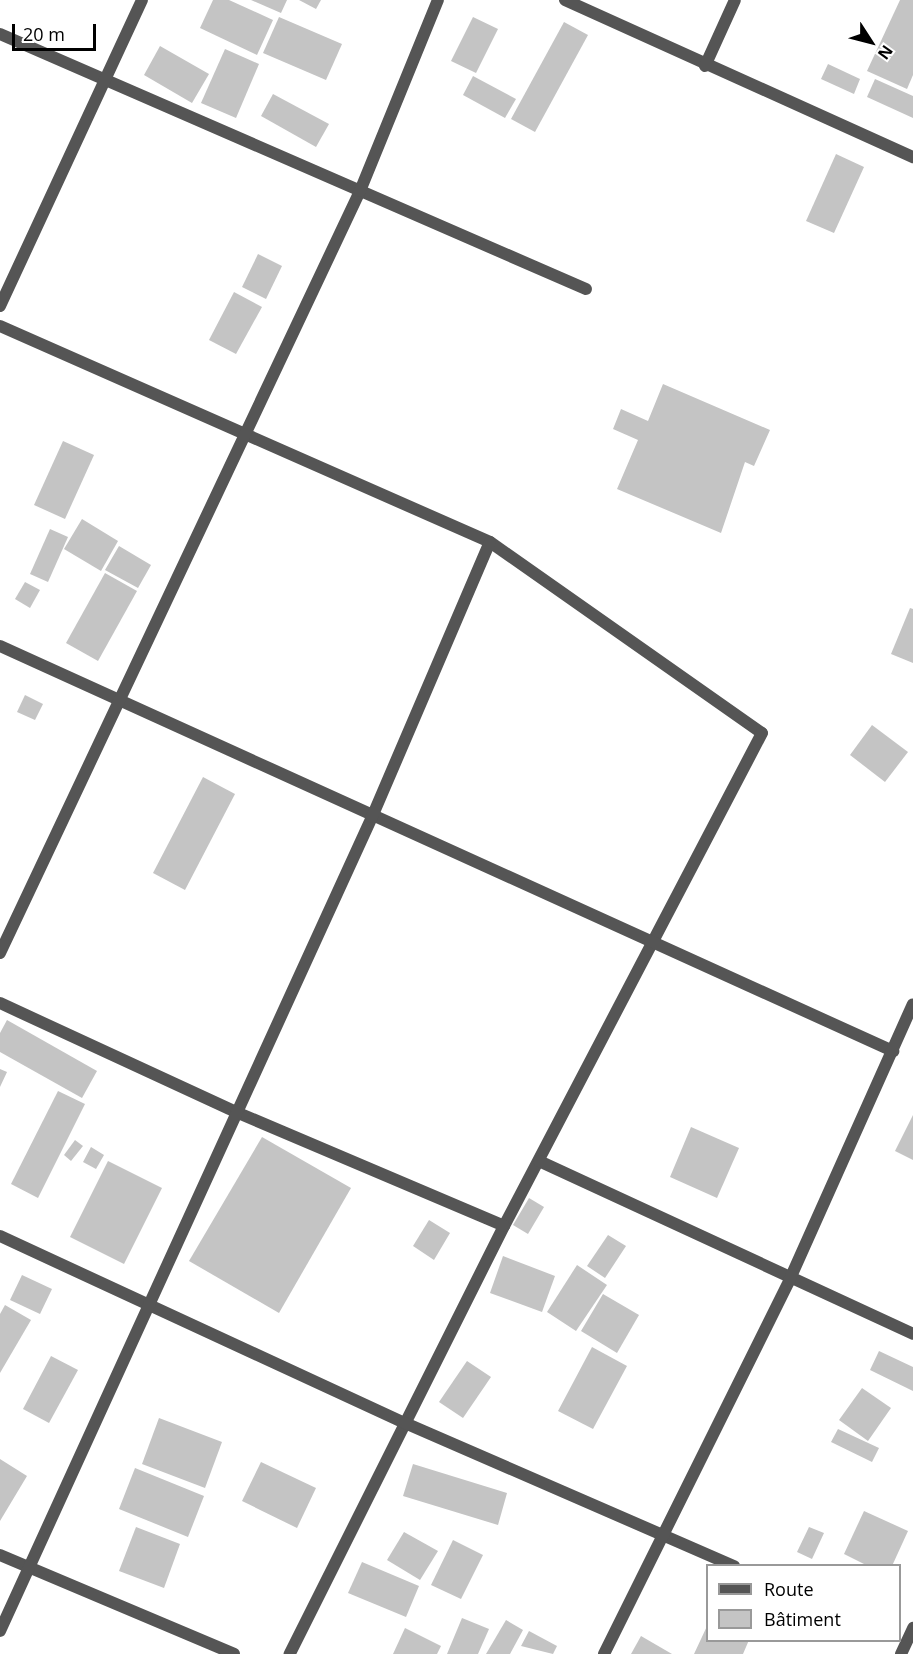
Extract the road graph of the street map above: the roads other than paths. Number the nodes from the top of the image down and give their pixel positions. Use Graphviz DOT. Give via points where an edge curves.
graph roads {
  1 [pos="142,0"];
  2 [pos="438,0"];
  3 [pos="565,0"];
  4 [pos="735,0"];
  5 [pos="0,34"];
  6 [pos="705,66"];
  7 [pos="105,80"];
  8 [pos="913,157"];
  9 [pos="360,191"];
  10 [pos="586,290"];
  11 [pos="0,306"];
  12 [pos="0,326"];
  13 [pos="246,436"];
  14 [pos="490,542"];
  15 [pos="0,646"];
  16 [pos="119,704"];
  17 [pos="372,817"];
  18 [pos="653,945"];
  19 [pos="0,953"];
  20 [pos="0,1003"];
  21 [pos="913,1004"];
  22 [pos="909,1025"];
  23 [pos="893,1051"];
  24 [pos="236,1112"];
  25 [pos="538,1161"];
  26 [pos="504,1226"];
  27 [pos="0,1236"];
  28 [pos="789,1281"];
  29 [pos="150,1305"];
  30 [pos="913,1334"];
  31 [pos="405,1423"];
  32 [pos="666,1535"];
  33 [pos="0,1555"];
  34 [pos="730,1564"];
  35 [pos="30,1567"];
  36 [pos="913,1628"];
  37 [pos="0,1631"];
  38 [pos="906,1642"];
  39 [pos="234,1654"];
  40 [pos="290,1654"];
  41 [pos="604,1654"];
  42 [pos="901,1654"];
  1 -- 7 [label="street"];
  2 -- 9 [label="street"];
  3 -- 6 [label="street"];
  4 -- 6 [label="street"];
  5 -- 7 [label="street"];
  6 -- 8 [label="street"];
  7 -- 9 [label="street"];
  7 -- 11 [label="street"];
  9 -- 10 [label="street"];
  9 -- 13 [label="street"];
  12 -- 13 [label="street"];
  13 -- 14 [label="street"];
  13 -- 16 [label="street"];
  14 -- 17 [label="street"];
  14 -- 18 [label="street" via="762,733"];
  15 -- 16 [label="street"];
  16 -- 17 [label="street"];
  16 -- 19 [label="street"];
  17 -- 18 [label="street"];
  17 -- 24 [label="street"];
  18 -- 23 [label="street"];
  18 -- 25 [label="street"];
  20 -- 24 [label="street"];
  21 -- 22 [label="street"];
  22 -- 23 [label="street"];
  23 -- 28 [label="street"];
  24 -- 26 [label="street"];
  24 -- 29 [label="street"];
  25 -- 26 [label="street"];
  25 -- 28 [label="street"];
  26 -- 31 [label="street"];
  27 -- 29 [label="street"];
  28 -- 30 [label="street"];
  28 -- 32 [label="street"];
  29 -- 31 [label="street"];
  29 -- 35 [label="street"];
  31 -- 32 [label="street"];
  31 -- 40 [label="street"];
  32 -- 34 [label="street"];
  32 -- 41 [label="street"];
  33 -- 35 [label="street"];
  35 -- 37 [label="street"];
  35 -- 39 [label="street"];
  36 -- 38 [label="street"];
  38 -- 42 [label="street"];
}
